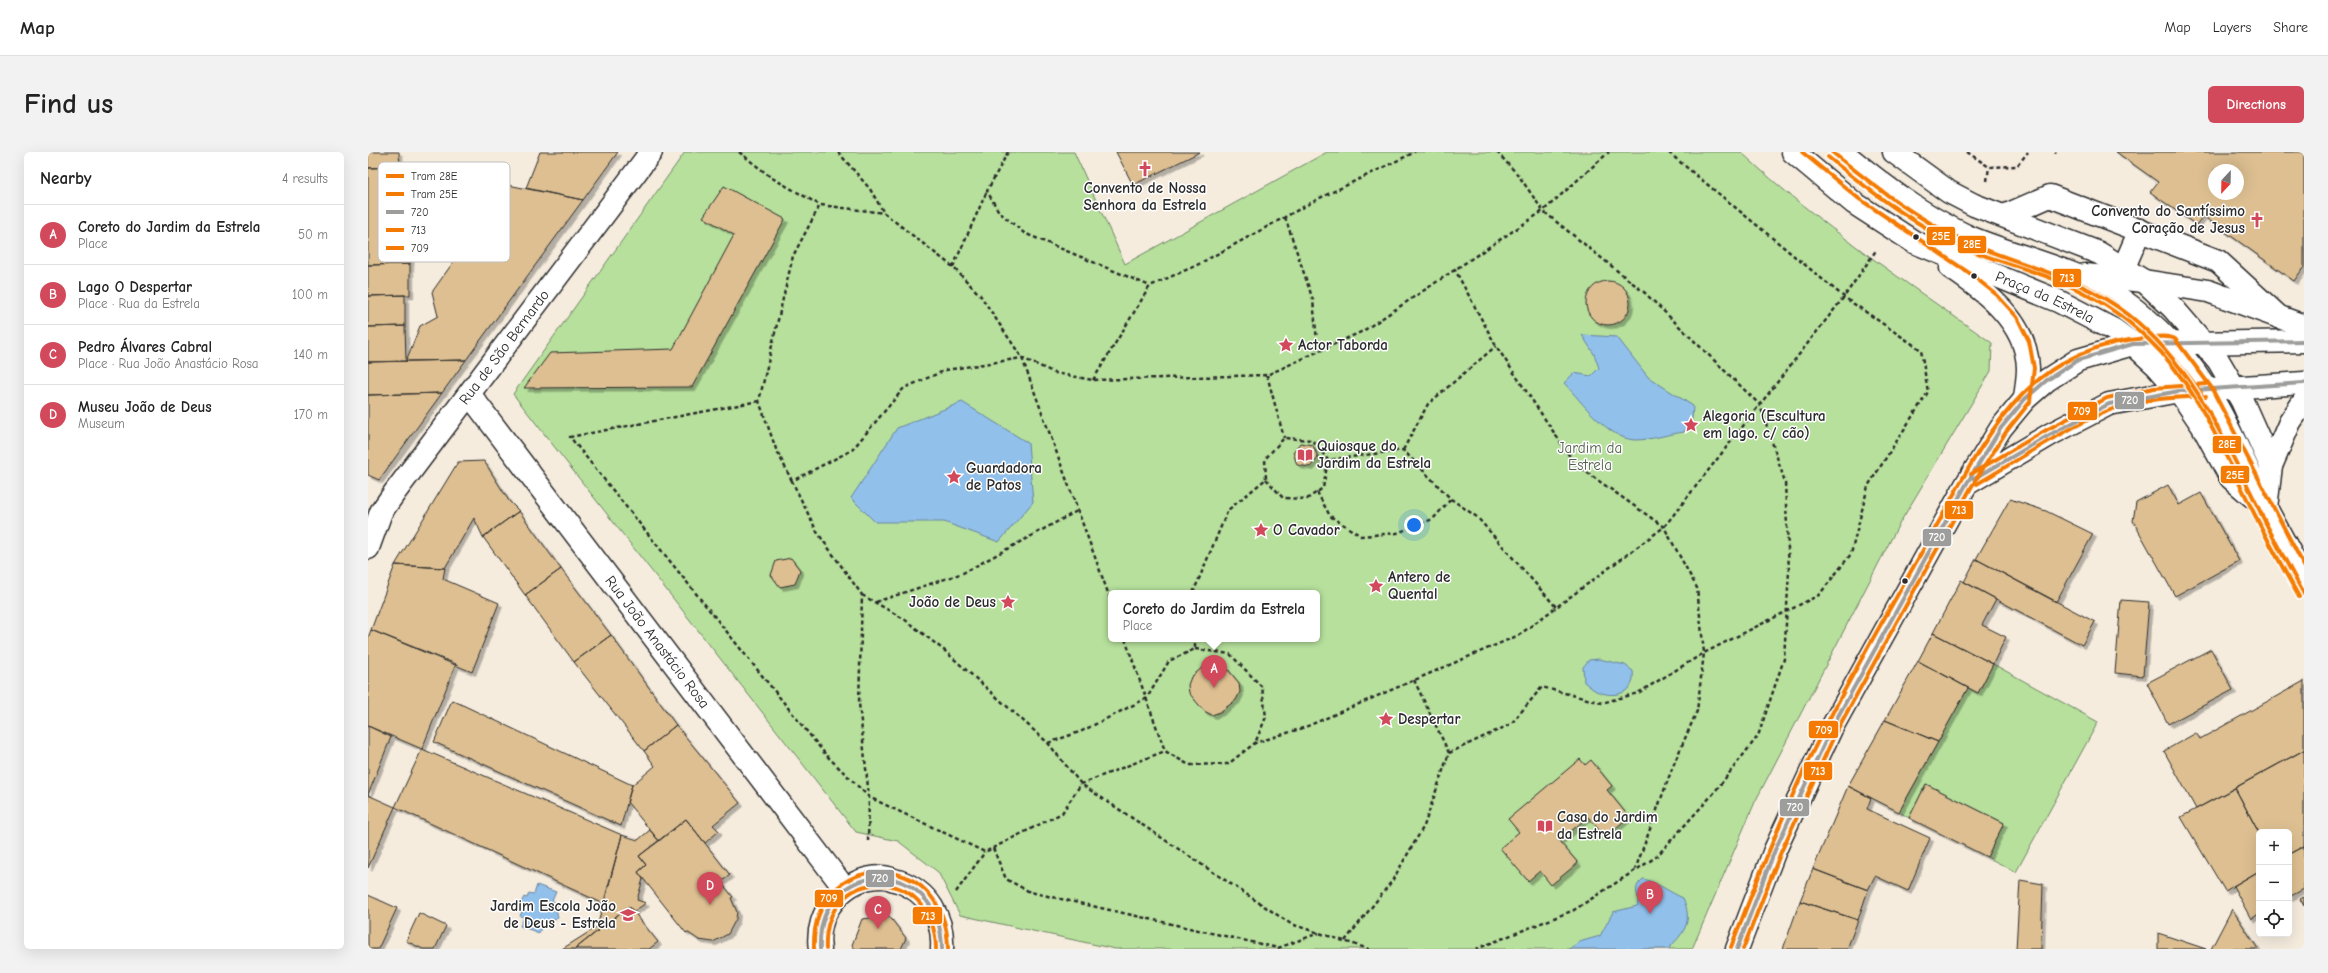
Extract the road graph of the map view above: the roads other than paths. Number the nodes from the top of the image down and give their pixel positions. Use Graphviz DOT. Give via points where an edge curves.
graph roads {
  1 [pos="651,152"];
  2 [pos="1793,152"];
  3 [pos="1842,152"];
  4 [pos="1894,152"];
  5 [pos="2004,216"];
  6 [pos="2140,230"];
  7 [pos="1914,242"];
  8 [pos="2124,267"];
  9 [pos="2074,274"];
  10 [pos="2144,281"];
  11 [pos="2281,319"];
  12 [pos="2304,326"];
  13 [pos="2304,341"];
  14 [pos="2203,342"];
  15 [pos="2171,343"];
  16 [pos="2133,344"];
  17 [pos="2304,383"];
  18 [pos="2234,388"];
  19 [pos="2206,390"];
  20 [pos="2179,392"];
  21 [pos="470,395"];
  22 [pos="2025,399"];
  23 [pos="2304,401"];
  24 [pos="2271,466"];
  25 [pos="1967,483"];
  26 [pos="2266,508"];
  27 [pos="375,510"];
  28 [pos="368,548"];
  29 [pos="2304,579"];
  30 [pos="845,889"];
  31 [pos="820,949"];
  32 [pos="942,949"];
  33 [pos="1737,949"];
  1 -- 21 [label="main road, Rua de São Bernardo"];
  2 -- 7 [label="main road, Praça da Estrela" via="1854,203"];
  3 -- 9 [label="main road" via="1897,197 1943,224 1990,245"];
  4 -- 5 [label="main road" via="1949,192"];
  5 -- 6 [label="main road" via="2050,196"];
  5 -- 8 [label="main road" via="2099,253"];
  6 -- 8 [label="main road"];
  6 -- 11 [label="main road" via="2218,261"];
  7 -- 16 [label="main road, Praça da Estrela" via="2058,300 2114,330"];
  7 -- 22 [label="main road" via="1969,280 2012,320 2023,343 2028,367"];
  8 -- 10 [label="main road"];
  9 -- 10 [label="main road"];
  9 -- 15 [label="main road" via="2130,306"];
  10 -- 11 [label="main road" via="2208,291"];
  10 -- 14 [label="main road" via="2184,319"];
  11 -- 12 [label="main road"];
  13 -- 14 [label="main road"];
  14 -- 15 [label="main road"];
  14 -- 18 [label="main road" via="2218,360"];
  15 -- 16 [label="main road"];
  15 -- 19 [label="main road"];
  16 -- 20 [label="main road, Praça da Estrela" via="2157,366"];
  16 -- 22 [label="main road" via="2078,360 2047,380"];
  17 -- 18 [label="main road"];
  18 -- 19 [label="main road"];
  18 -- 24 [label="main road"];
  19 -- 20 [label="main road"];
  19 -- 26 [label="main road"];
  20 -- 25 [label="main road" via="2109,404 2050,434"];
  20 -- 26 [label="main road, Praça da Estrela" via="2202,425 2231,478"];
  21 -- 27 [label="main road, Rua de São Bernardo"];
  21 -- 30 [label="main road, Rua João Anastácio Rosa"];
  22 -- 25 [label="main road" via="2001,428"];
  23 -- 24 [label="main road" via="2290,422"];
  24 -- 26 [label="main road"];
  25 -- 33 [label="main road" via="1831,729 1776,850"];
  26 -- 29 [label="main road"];
  27 -- 28 [label="main road, Rua de São Bernardo"];
  30 -- 31 [label="main road" via="831,903 821,920 818,939"];
  30 -- 32 [label="main road" via="862,880 884,877 908,884 926,897 938,916 943,935"];
}
